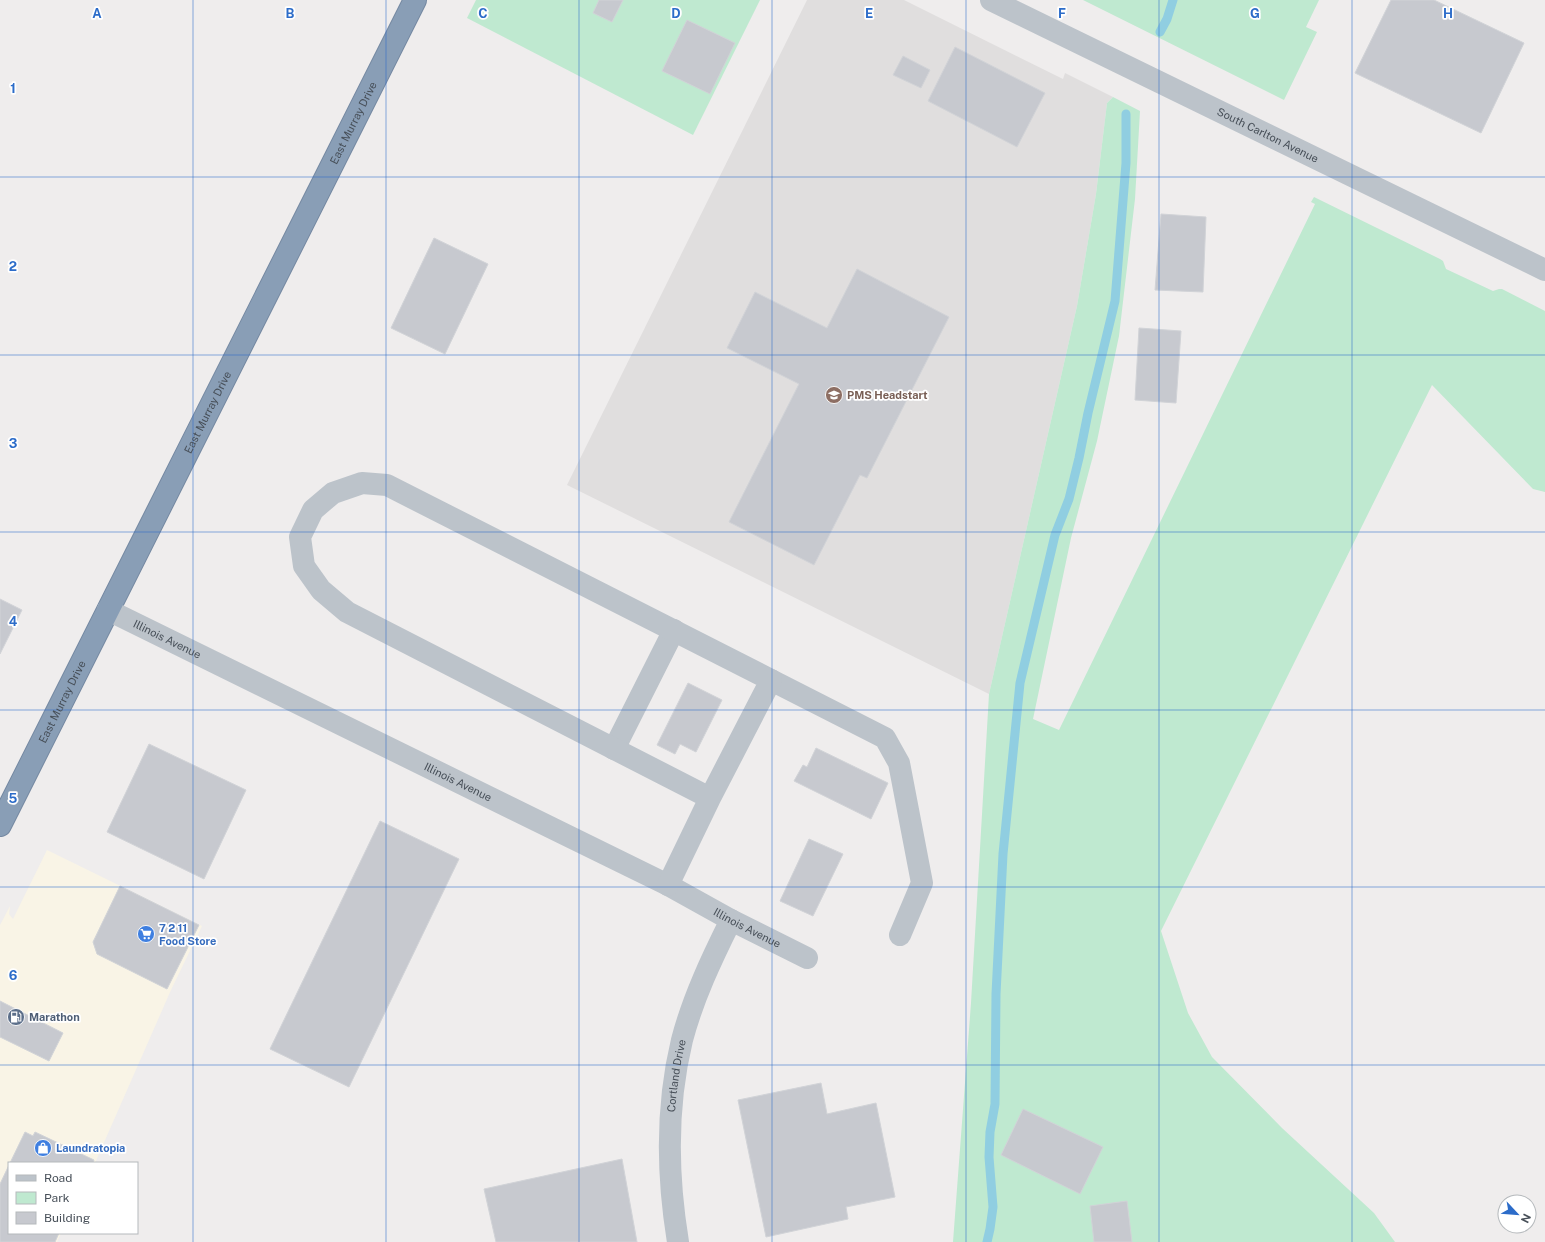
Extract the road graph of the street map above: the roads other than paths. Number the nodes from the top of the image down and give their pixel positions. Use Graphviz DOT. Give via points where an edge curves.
graph roads {
  1 [pos="415,0"];
  2 [pos="991,0"];
  3 [pos="1545,270"];
  4 [pos="108,610"];
  5 [pos="674,630"];
  6 [pos="771,680"];
  7 [pos="614,749"];
  8 [pos="710,798"];
  9 [pos="0,824"];
  10 [pos="668,885"];
  11 [pos="732,920"];
  12 [pos="900,935"];
  13 [pos="807,958"];
  14 [pos="678,1242"];
  1 -- 4 [label="highway, East Murray Drive"];
  2 -- 3 [label="street, South Carlton Avenue"];
  4 -- 9 [label="highway, East Murray Drive"];
  4 -- 10 [label="street, Illinois Avenue"];
  5 -- 6 [label="street"];
  5 -- 7 [label="street"];
  5 -- 7 [label="street" via="387,486 362,483 333,493 313,510 300,537 304,566 320,590 347,612"];
  6 -- 8 [label="street"];
  6 -- 12 [label="street" via="885,738 899,763 922,883"];
  7 -- 8 [label="street"];
  8 -- 10 [label="street"];
  10 -- 11 [label="street, Illinois Avenue"];
  11 -- 13 [label="street, Illinois Avenue"];
  11 -- 14 [label="street, Cortland Drive" via="712,958 682,1040 672,1100 669,1165 672,1209"];
}
